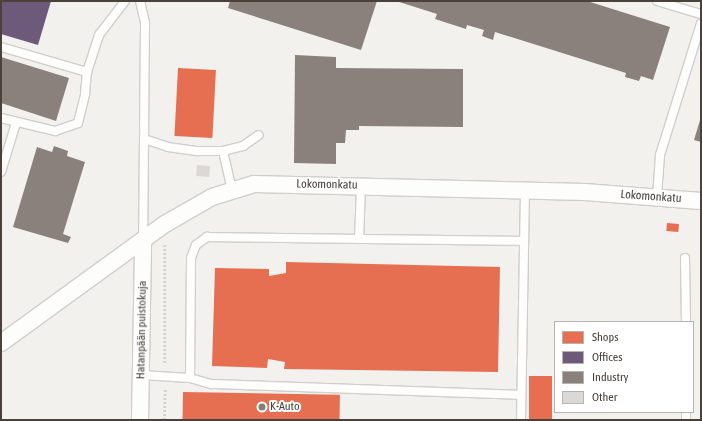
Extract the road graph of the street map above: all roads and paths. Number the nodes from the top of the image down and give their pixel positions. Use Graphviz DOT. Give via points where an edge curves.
graph roads {
  1 [pos="125,1"];
  2 [pos="140,1"];
  3 [pos="657,1"];
  4 [pos="701,14"];
  5 [pos="701,23"];
  6 [pos="1,47"];
  7 [pos="87,72"];
  8 [pos="1,118"];
  9 [pos="16,123"];
  10 [pos="259,135"];
  11 [pos="144,139"];
  12 [pos="222,151"];
  13 [pos="1,172"];
  14 [pos="361,186"];
  15 [pos="232,189"];
  16 [pos="525,190"];
  17 [pos="657,198"];
  18 [pos="701,201"];
  19 [pos="165,224"];
  20 [pos="359,239"];
  21 [pos="143,240"];
  22 [pos="524,241"];
  23 [pos="685,258"];
  24 [pos="686,321"];
  25 [pos="1,343"];
  26 [pos="141,375"];
  27 [pos="165,378"];
  28 [pos="190,378"];
  29 [pos="521,395"];
  30 [pos="140,420"];
  31 [pos="164,420"];
  32 [pos="521,420"];
  1 -- 7 [label="lane" via="99,35"];
  2 -- 11 [label="lane" via="145,23"];
  3 -- 4 [label="lane"];
  5 -- 17 [label="lane" via="660,155"];
  6 -- 7 [label="lane"];
  7 -- 9 [label="lane" via="78,122 55,131"];
  8 -- 9 [label="lane"];
  9 -- 13 [label="lane"];
  10 -- 12 [label="lane" via="244,146"];
  11 -- 12 [label="lane" via="175,148"];
  11 -- 21 [label="lane"];
  12 -- 15 [label="lane"];
  14 -- 15 [label="street, Lokomonkatu" via="254,184"];
  14 -- 16 [label="street, Lokomonkatu"];
  14 -- 20 [label="lane"];
  15 -- 19 [label="street, Lokomonkatu" via="192,207"];
  16 -- 17 [label="street, Lokomonkatu"];
  16 -- 22 [label="lane"];
  17 -- 18 [label="street, Lokomonkatu"];
  19 -- 21 [label="street, Lokomonkatu"];
  19 -- 27 [label="path"];
  20 -- 22 [label="lane"];
  20 -- 28 [label="lane" via="212,236 201,240 191,258"];
  21 -- 25 [label="street, Lokomonkatu"];
  21 -- 26 [label="street, Hatanpään puistokuja"];
  22 -- 29 [label="lane"];
  23 -- 24 [label="lane"];
  26 -- 27 [label="lane"];
  26 -- 30 [label="street, Hatanpään puistokuja"];
  27 -- 28 [label="lane"];
  27 -- 31 [label="path"];
  28 -- 29 [label="lane" via="211,384"];
  29 -- 32 [label="lane"];
}
